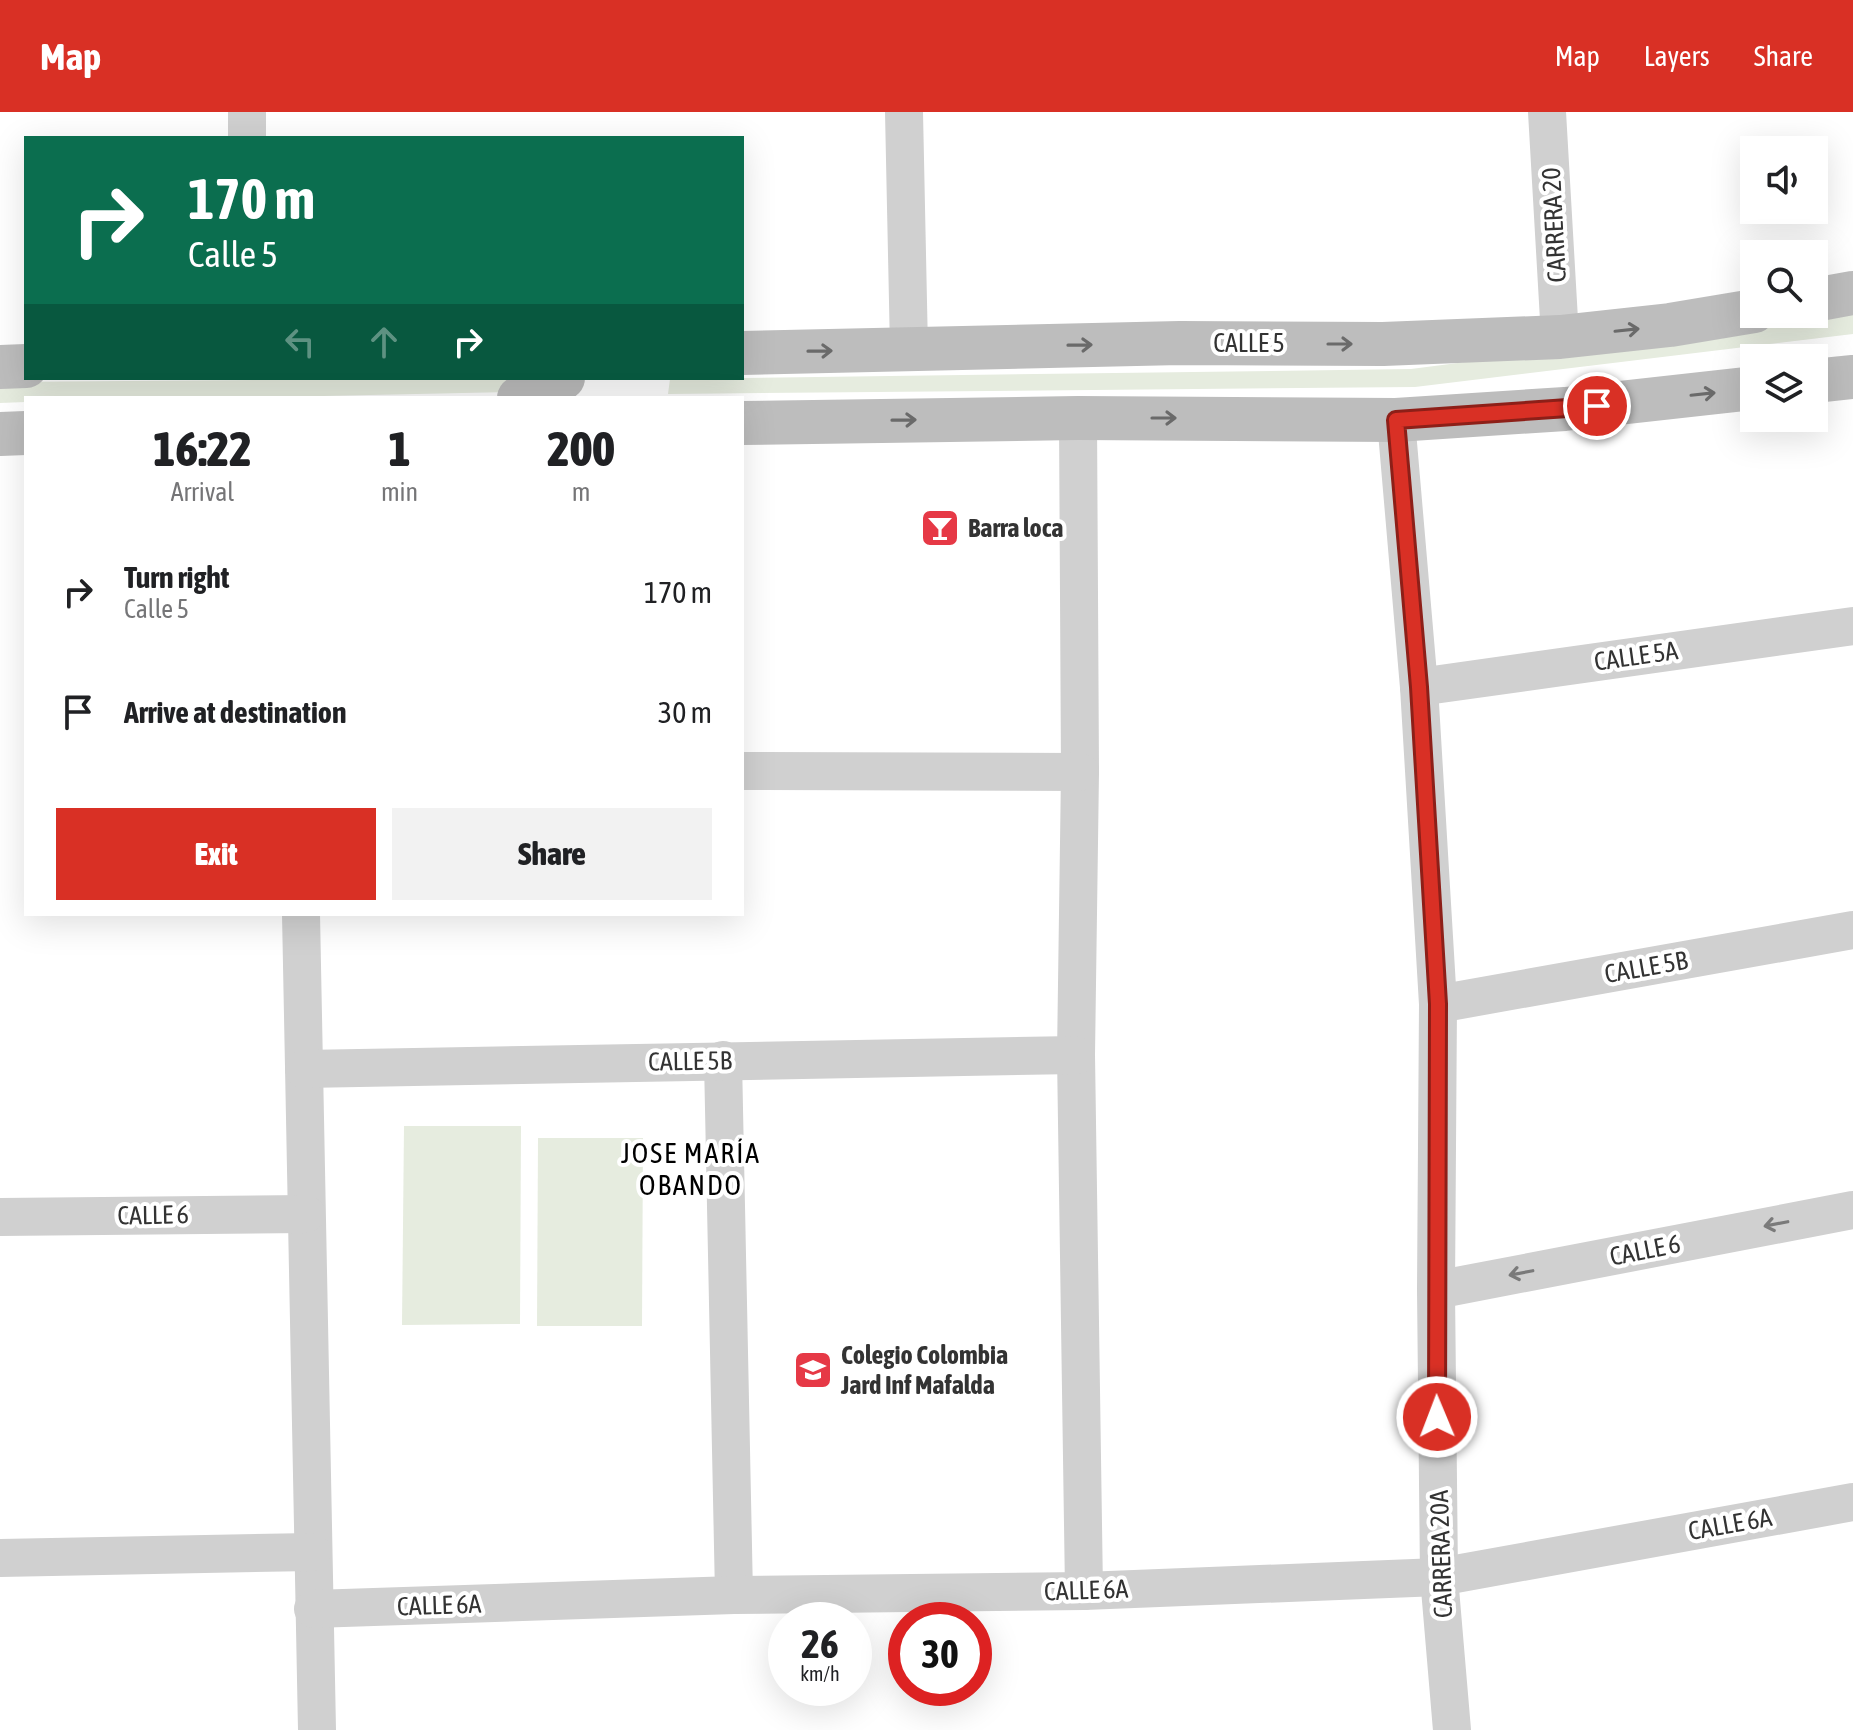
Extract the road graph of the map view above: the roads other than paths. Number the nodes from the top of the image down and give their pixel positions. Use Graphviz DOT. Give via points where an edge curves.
graph roads {
  1 [pos="247,112"];
  2 [pos="904,112"];
  3 [pos="1547,112"];
  4 [pos="247,136"];
  5 [pos="1853,293"];
  6 [pos="1828,297"];
  7 [pos="1740,313"];
  8 [pos="1560,337"];
  9 [pos="909,349"];
  10 [pos="744,353"];
  11 [pos="24,366"];
  12 [pos="0,367"];
  13 [pos="1853,377"];
  14 [pos="559,380"];
  15 [pos="1828,380"];
  16 [pos="1740,390"];
  17 [pos="523,396"];
  18 [pos="1078,418"];
  19 [pos="1396,420"];
  20 [pos="744,423"];
  21 [pos="24,433"];
  22 [pos="0,434"];
  23 [pos="1853,626"];
  24 [pos="1419,687"];
  25 [pos="744,771"];
  26 [pos="1080,772"];
  27 [pos="301,916"];
  28 [pos="1853,930"];
  29 [pos="1438,1004"];
  30 [pos="1076,1055"];
  31 [pos="723,1060"];
  32 [pos="304,1069"];
  33 [pos="1853,1210"];
  34 [pos="306,1214"];
  35 [pos="0,1217"];
  36 [pos="1436,1290"];
  37 [pos="1853,1502"];
  38 [pos="312,1552"];
  39 [pos="0,1558"];
  40 [pos="1439,1577"];
  41 [pos="1084,1591"];
  42 [pos="734,1595"];
  43 [pos="313,1609"];
  44 [pos="317,1730"];
  45 [pos="1452,1730"];
  1 -- 4 [label="street"];
  2 -- 9 [label="street"];
  3 -- 8 [label="street, CARRERA 20"];
  5 -- 6 [label="main road"];
  8 -- 7 [label="main road, CALLE 5, one-way"];
  9 -- 8 [label="main road, CALLE 5, one-way"];
  10 -- 9 [label="main road, CALLE 5, one-way"];
  11 -- 12 [label="main road"];
  13 -- 15 [label="main road"];
  14 -- 17 [label="main road"];
  19 -- 16 [label="main road, one-way"];
  18 -- 19 [label="main road, one-way"];
  20 -- 18 [label="main road, one-way"];
  18 -- 26 [label="street"];
  19 -- 24 [label="street, CARRERA 20A"];
  21 -- 22 [label="main road"];
  23 -- 24 [label="street, CALLE 5A"];
  24 -- 29 [label="street, CARRERA 20A"];
  25 -- 26 [label="street"];
  26 -- 30 [label="street"];
  27 -- 32 [label="street"];
  28 -- 29 [label="street, CALLE 5B"];
  29 -- 36 [label="street, CARRERA 20A"];
  30 -- 31 [label="street, CALLE 5B"];
  30 -- 41 [label="street"];
  31 -- 32 [label="street, CALLE 5B"];
  31 -- 42 [label="street"];
  32 -- 34 [label="street"];
  33 -- 36 [label="street, CALLE 6, one-way"];
  34 -- 35 [label="street, CALLE 6"];
  34 -- 38 [label="street"];
  36 -- 40 [label="street, CARRERA 20A"];
  37 -- 40 [label="street, CALLE 6A"];
  38 -- 39 [label="street"];
  38 -- 43 [label="street"];
  40 -- 41 [label="street, CALLE 6A"];
  40 -- 45 [label="street, CARRERA 20A"];
  41 -- 42 [label="street, CALLE 6A"];
  42 -- 43 [label="street, CALLE 6A"];
  43 -- 44 [label="street"];
}
